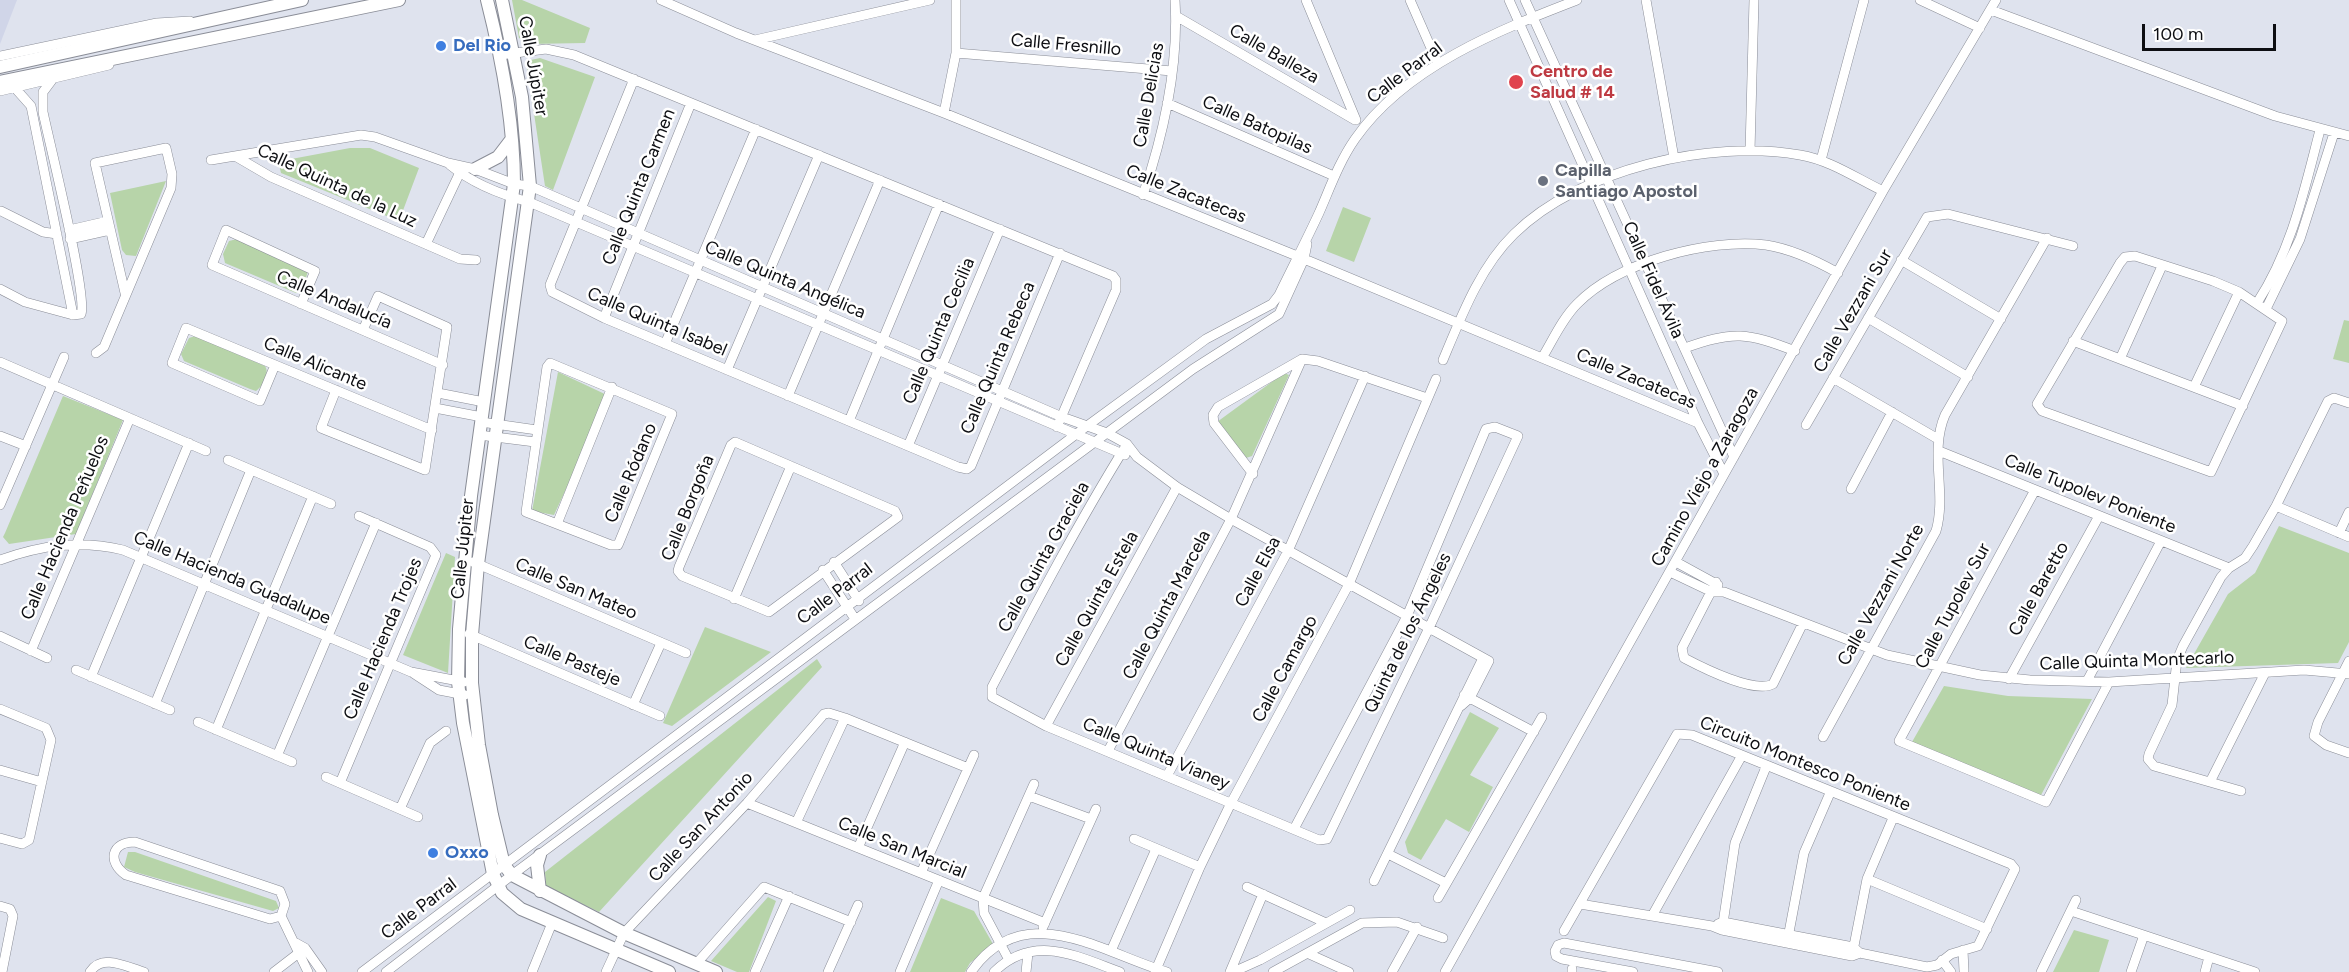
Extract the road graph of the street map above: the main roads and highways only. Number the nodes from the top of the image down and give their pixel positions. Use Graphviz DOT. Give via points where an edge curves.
graph roads {
  1 [pos="302,0"];
  2 [pos="399,0"];
  3 [pos="481,0"];
  4 [pos="486,0"];
  5 [pos="502,0"];
  6 [pos="490,13"];
  7 [pos="0,67"];
  8 [pos="0,82"];
  9 [pos="511,140"];
  10 [pos="466,169"];
  11 [pos="540,855"];
  12 [pos="540,891"];
  13 [pos="669,972"];
  14 [pos="716,972"];
  1 -- 7 [label="main road"];
  2 -- 8 [label="main road"];
  3 -- 6 [label="main road"];
  4 -- 6 [label="main road, Calle Júpiter"];
  5 -- 12 [label="main road, Calle Júpiter" via="522,97 530,186 478,564 472,688 486,788 508,870"];
  6 -- 9 [label="main road, Calle Júpiter" via="500,55"];
  9 -- 10 [label="main road" via="498,157"];
  9 -- 13 [label="main road, Calle Júpiter" via="514,184 481,425 459,629 459,688 470,766 495,880 521,909"];
  11 -- 12 [label="main road"];
  12 -- 14 [label="main road" via="624,933"];
}
